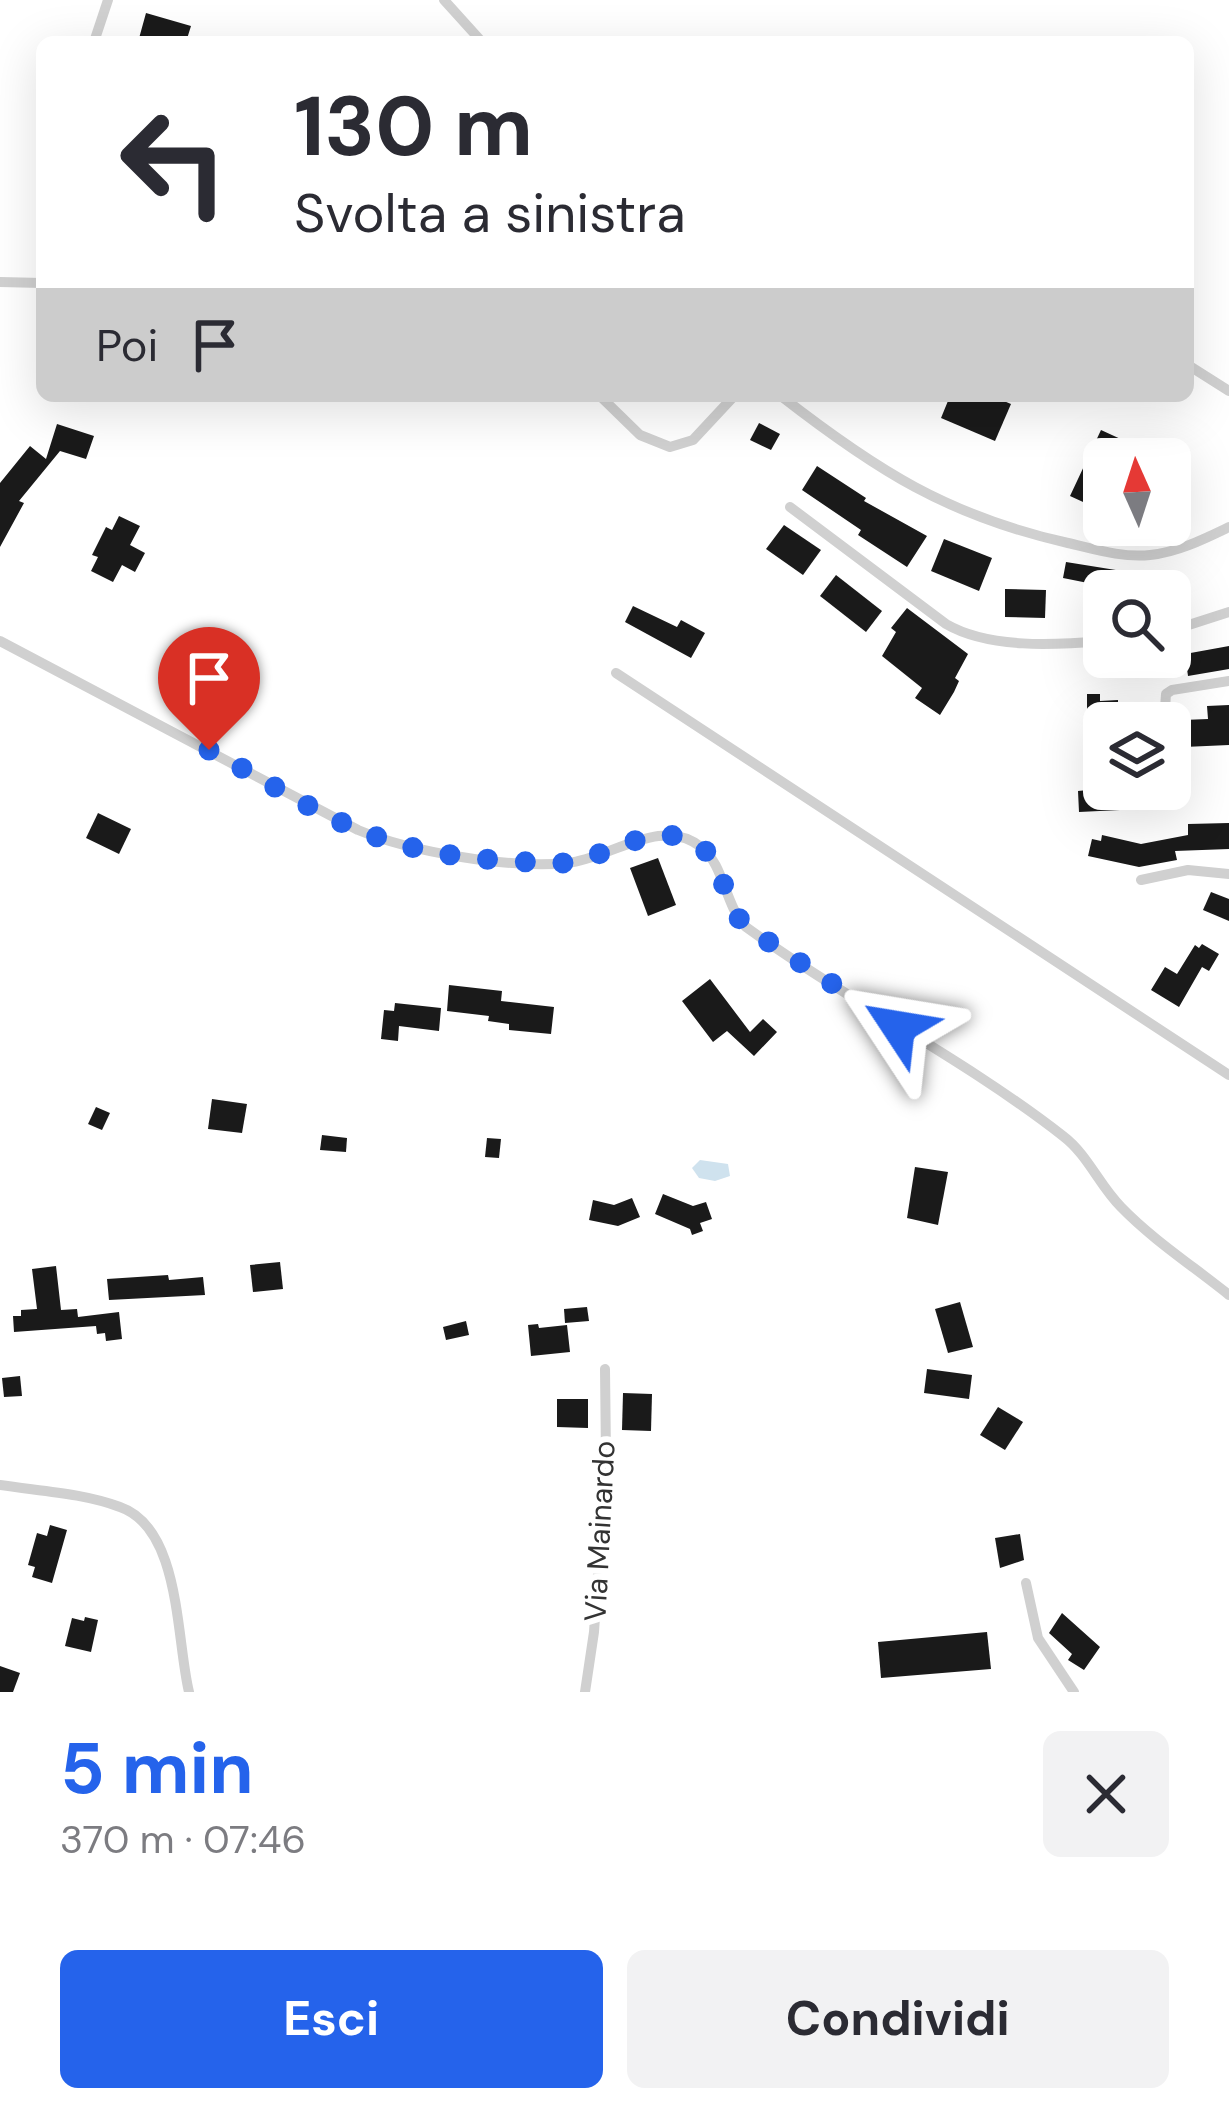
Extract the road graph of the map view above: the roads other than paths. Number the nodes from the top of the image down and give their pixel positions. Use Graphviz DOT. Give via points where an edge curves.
graph roads {
  1 [pos="108,0"];
  2 [pos="444,0"];
  3 [pos="96,36"];
  4 [pos="477,36"];
  5 [pos="0,282"];
  6 [pos="36,283"];
  7 [pos="1194,369"];
  8 [pos="1229,391"];
  9 [pos="606,402"];
  10 [pos="728,402"];
  11 [pos="789,402"];
  12 [pos="790,507"];
  13 [pos="1229,527"];
  14 [pos="1229,612"];
  15 [pos="1191,624"];
  16 [pos="0,641"];
  17 [pos="1083,641"];
  18 [pos="616,674"];
  19 [pos="1229,681"];
  20 [pos="1165,702"];
  21 [pos="1229,874"];
  22 [pos="1141,880"];
  23 [pos="1229,1075"];
  24 [pos="1229,1295"];
  25 [pos="605,1369"];
  26 [pos="0,1485"];
  27 [pos="1026,1583"];
  28 [pos="189,1692"];
  29 [pos="585,1692"];
  30 [pos="1074,1692"];
  1 -- 3 [label="street"];
  2 -- 4 [label="street"];
  5 -- 6 [label="street"];
  7 -- 8 [label="street"];
  9 -- 10 [label="street" via="645,438 670,447 692,440"];
  11 -- 13 [label="street" via="915,490 999,525 1144,555"];
  12 -- 17 [label="street" via="963,633"];
  14 -- 15 [label="street"];
  16 -- 24 [label="street" via="351,826 400,844 564,864 647,838 692,841 710,856 746,927 1063,1136 1125,1212"];
  18 -- 23 [label="street"];
  19 -- 20 [label="street" via="1166,694"];
  21 -- 22 [label="street" via="1188,870"];
  25 -- 29 [label="street, Via Mainardo" via="605,1472"];
  26 -- 28 [label="street" via="113,1504 145,1522 172,1586"];
  27 -- 30 [label="street" via="1037,1638"];
}
